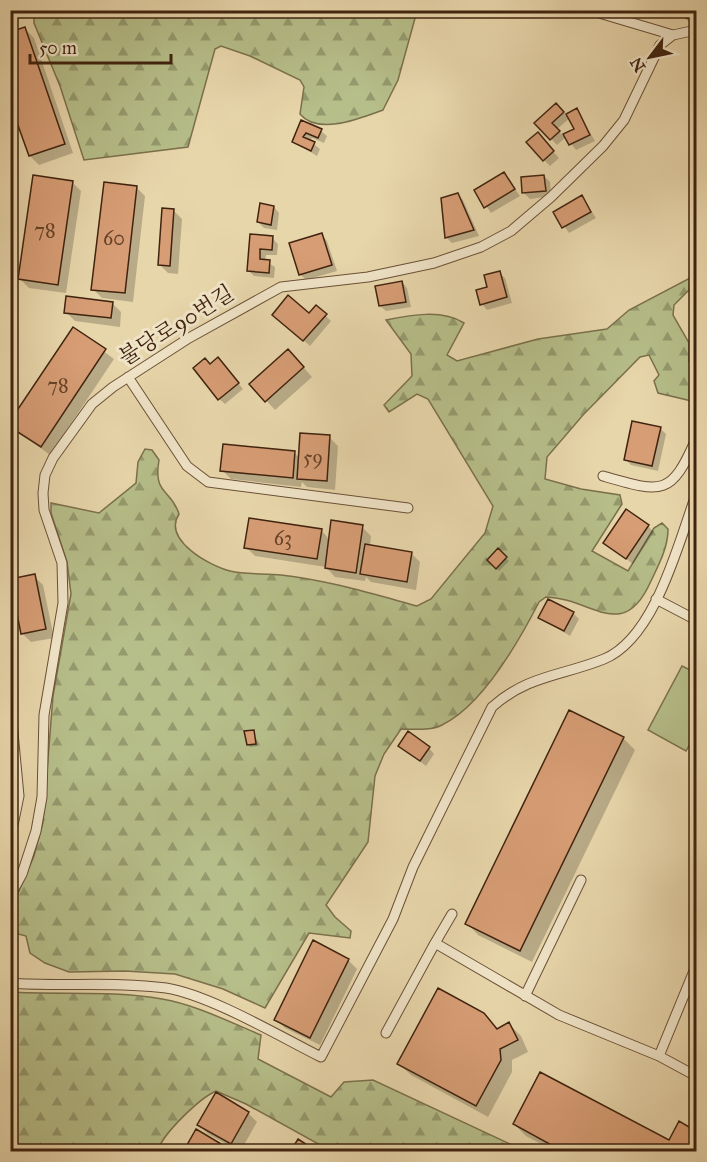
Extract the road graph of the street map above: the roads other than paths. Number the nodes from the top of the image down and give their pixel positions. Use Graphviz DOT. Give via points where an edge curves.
graph roads {
  1 [pos="589,10"];
  2 [pos="696,30"];
  3 [pos="673,35"];
  4 [pos="128,377"];
  5 [pos="696,439"];
  6 [pos="603,476"];
  7 [pos="696,495"];
  8 [pos="408,508"];
  9 [pos="656,599"];
  10 [pos="696,620"];
  11 [pos="10,700"];
  12 [pos="10,840"];
  13 [pos="581,880"];
  14 [pos="10,896"];
  15 [pos="452,914"];
  16 [pos="435,943"];
  17 [pos="696,966"];
  18 [pos="10,983"];
  19 [pos="525,996"];
  20 [pos="386,1033"];
  21 [pos="659,1056"];
  22 [pos="696,1076"];
  1 -- 3 [label="lane"];
  2 -- 3 [label="lane"];
  3 -- 4 [label="lane, 불당로90번길" via="660,45 624,120 603,146 511,231 481,247 434,263 368,277 281,287"];
  4 -- 8 [label="lane" via="187,466 208,483"];
  4 -- 14 [label="lane, 불당로90번길" via="92,404 45,475 44,510 62,563 63,603 44,715 42,797 36,831"];
  5 -- 6 [label="lane" via="671,483 646,486"];
  7 -- 9 [label="lane"];
  9 -- 10 [label="lane"];
  9 -- 18 [label="lane" via="641,628 621,650 527,683 510,691 492,707 413,867 393,919 321,1057 220,1007 168,988 110,983"];
  11 -- 12 [label="lane" via="20,796"];
  13 -- 19 [label="lane"];
  15 -- 16 [label="lane"];
  16 -- 19 [label="lane"];
  16 -- 20 [label="lane"];
  17 -- 21 [label="lane"];
  19 -- 21 [label="lane" via="559,1015"];
  21 -- 22 [label="lane"];
}
